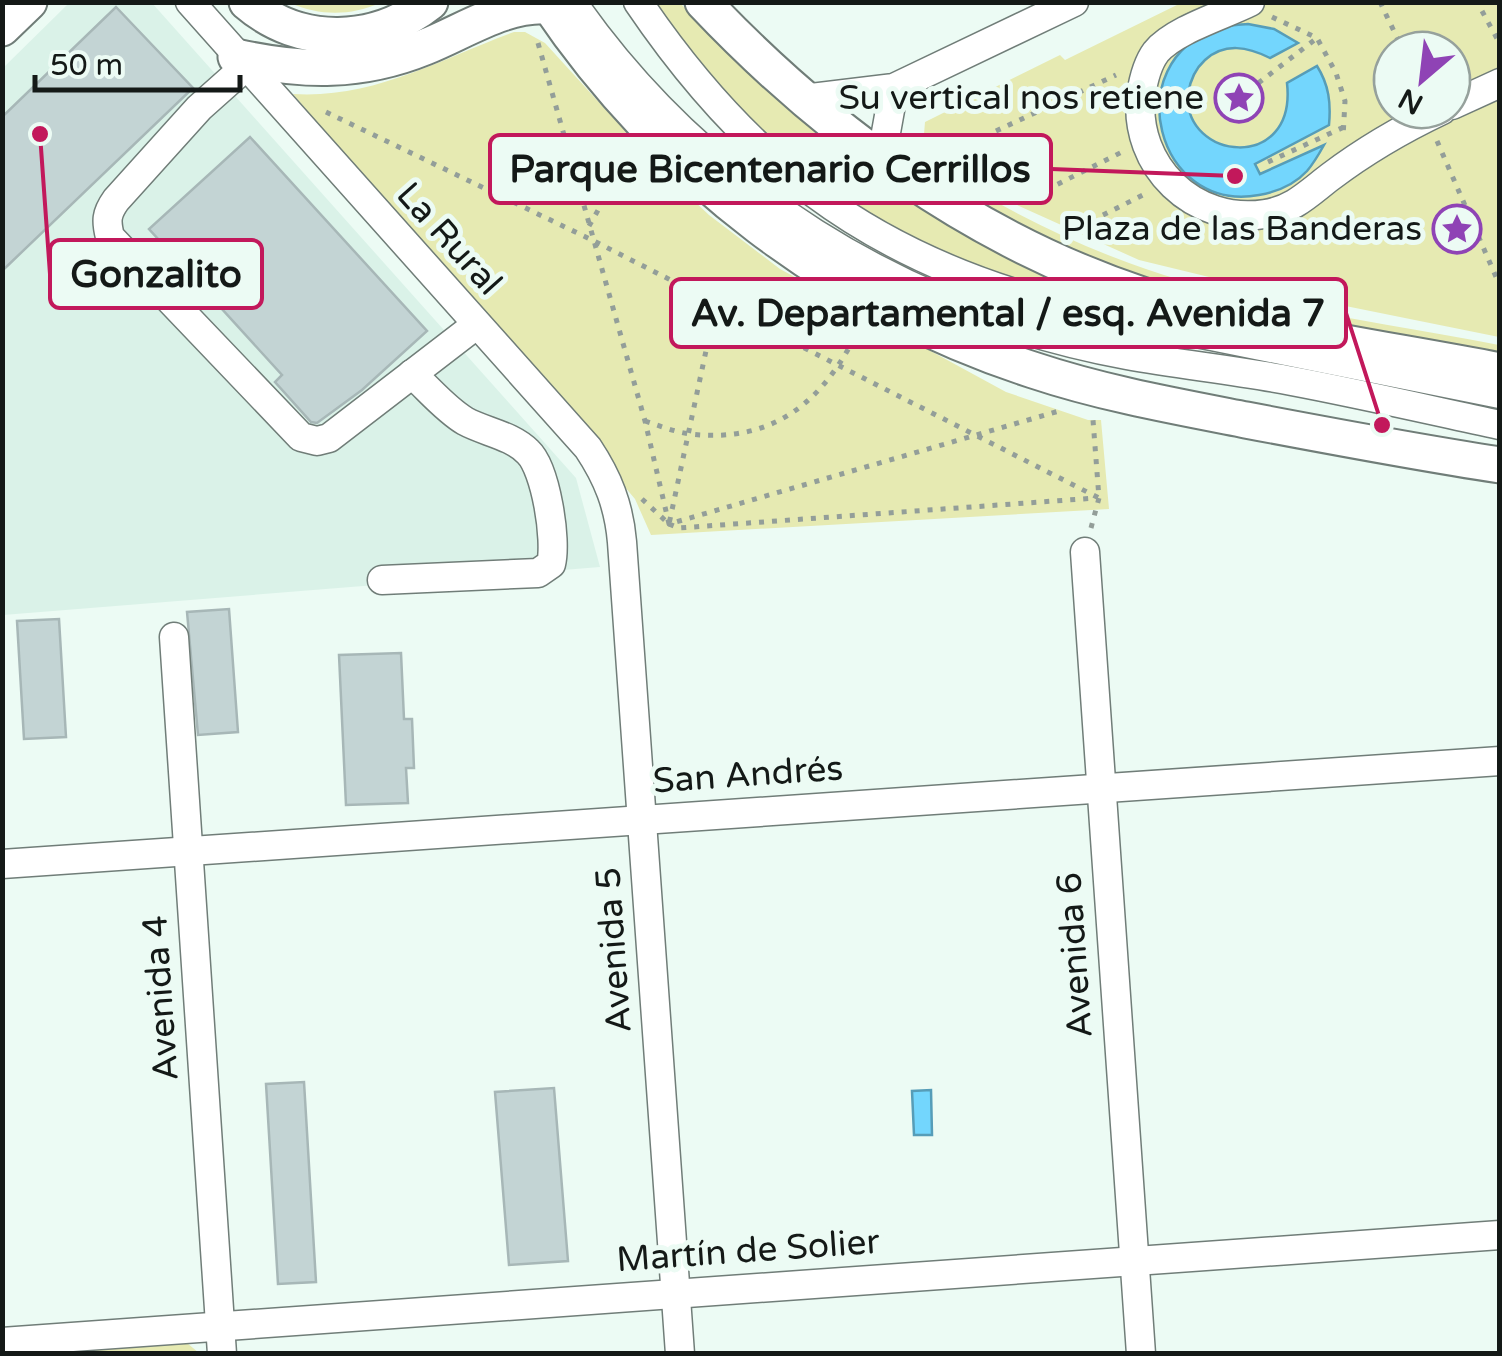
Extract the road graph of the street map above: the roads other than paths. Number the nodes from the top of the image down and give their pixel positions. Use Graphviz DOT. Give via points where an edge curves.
graph roads {
  1 [pos="29,2"];
  2 [pos="190,2"];
  3 [pos="247,2"];
  4 [pos="430,2"];
  5 [pos="638,2"];
  6 [pos="704,2"];
  7 [pos="1074,2"];
  8 [pos="1244,6"];
  9 [pos="551,11"];
  10 [pos="2,28"];
  11 [pos="240,62"];
  12 [pos="1500,82"];
  13 [pos="894,88"];
  14 [pos="1472,96"];
  15 [pos="804,99"];
  16 [pos="1408,130"];
  17 [pos="881,160"];
  18 [pos="476,326"];
  19 [pos="1280,328"];
  20 [pos="1500,371"];
  21 [pos="1387,372"];
  22 [pos="412,374"];
  23 [pos="1500,394"];
  24 [pos="1500,425"];
  25 [pos="1500,465"];
  26 [pos="622,542"];
  27 [pos="1085,552"];
  28 [pos="382,580"];
  29 [pos="174,638"];
  30 [pos="1500,761"];
  31 [pos="1101,788"];
  32 [pos="642,820"];
  33 [pos="188,852"];
  34 [pos="2,864"];
  35 [pos="1500,1236"];
  36 [pos="1135,1262"];
  37 [pos="676,1294"];
  38 [pos="221,1340"];
  39 [pos="2,1342"];
  40 [pos="680,1354"];
  41 [pos="1141,1354"];
  1 -- 10 [label="main road"];
  2 -- 11 [label="street, La Rural"];
  3 -- 4 [label="main road" via="286,27 340,36 394,25"];
  5 -- 21 [label="street" via="686,69 764,153 833,208 912,254 1048,303"];
  6 -- 15 [label="main road"];
  7 -- 13 [label="street"];
  8 -- 16 [label="street" via="1172,38 1153,58 1142,86 1144,140 1169,182 1202,206 1267,214 1309,196"];
  9 -- 11 [label="main road" via="518,8 354,68"];
  9 -- 24 [label="street" via="737,180 809,232 922,292 1112,351"];
  9 -- 25 [label="main road" via="652,132 731,206 839,280 938,333 1031,370 1132,398"];
  11 -- 18 [label="street, La Rural"];
  11 -- 22 [label="street" via="116,200 106,221 110,237 301,437 329,438"];
  12 -- 14 [label="street"];
  13 -- 15 [label="street"];
  13 -- 17 [label="street"];
  15 -- 17 [label="main road"];
  17 -- 19 [label="main road" via="998,233 1094,278"];
  18 -- 22 [label="street"];
  18 -- 26 [label="street, La Rural" via="600,466 616,503"];
  19 -- 20 [label="main road"];
  19 -- 21 [label="street"];
  21 -- 23 [label="street"];
  22 -- 28 [label="street" via="460,418 530,454 555,549 551,564 538,573"];
  26 -- 32 [label="street, Avenida 5"];
  27 -- 31 [label="street, Avenida 6"];
  29 -- 33 [label="street, Avenida 4"];
  30 -- 31 [label="street, San Andrés"];
  31 -- 32 [label="street, San Andrés"];
  31 -- 36 [label="street, Avenida 6"];
  32 -- 33 [label="street, San Andrés"];
  32 -- 37 [label="street, Avenida 5"];
  33 -- 34 [label="street, San Andrés"];
  33 -- 38 [label="street, Avenida 4"];
  35 -- 36 [label="street, Martín de Solier"];
  36 -- 37 [label="street, Martín de Solier"];
  36 -- 41 [label="street, Avenida 6"];
  37 -- 38 [label="street, Martín de Solier"];
  37 -- 40 [label="street, Avenida 5"];
  38 -- 39 [label="street, Martín de Solier"];
}
